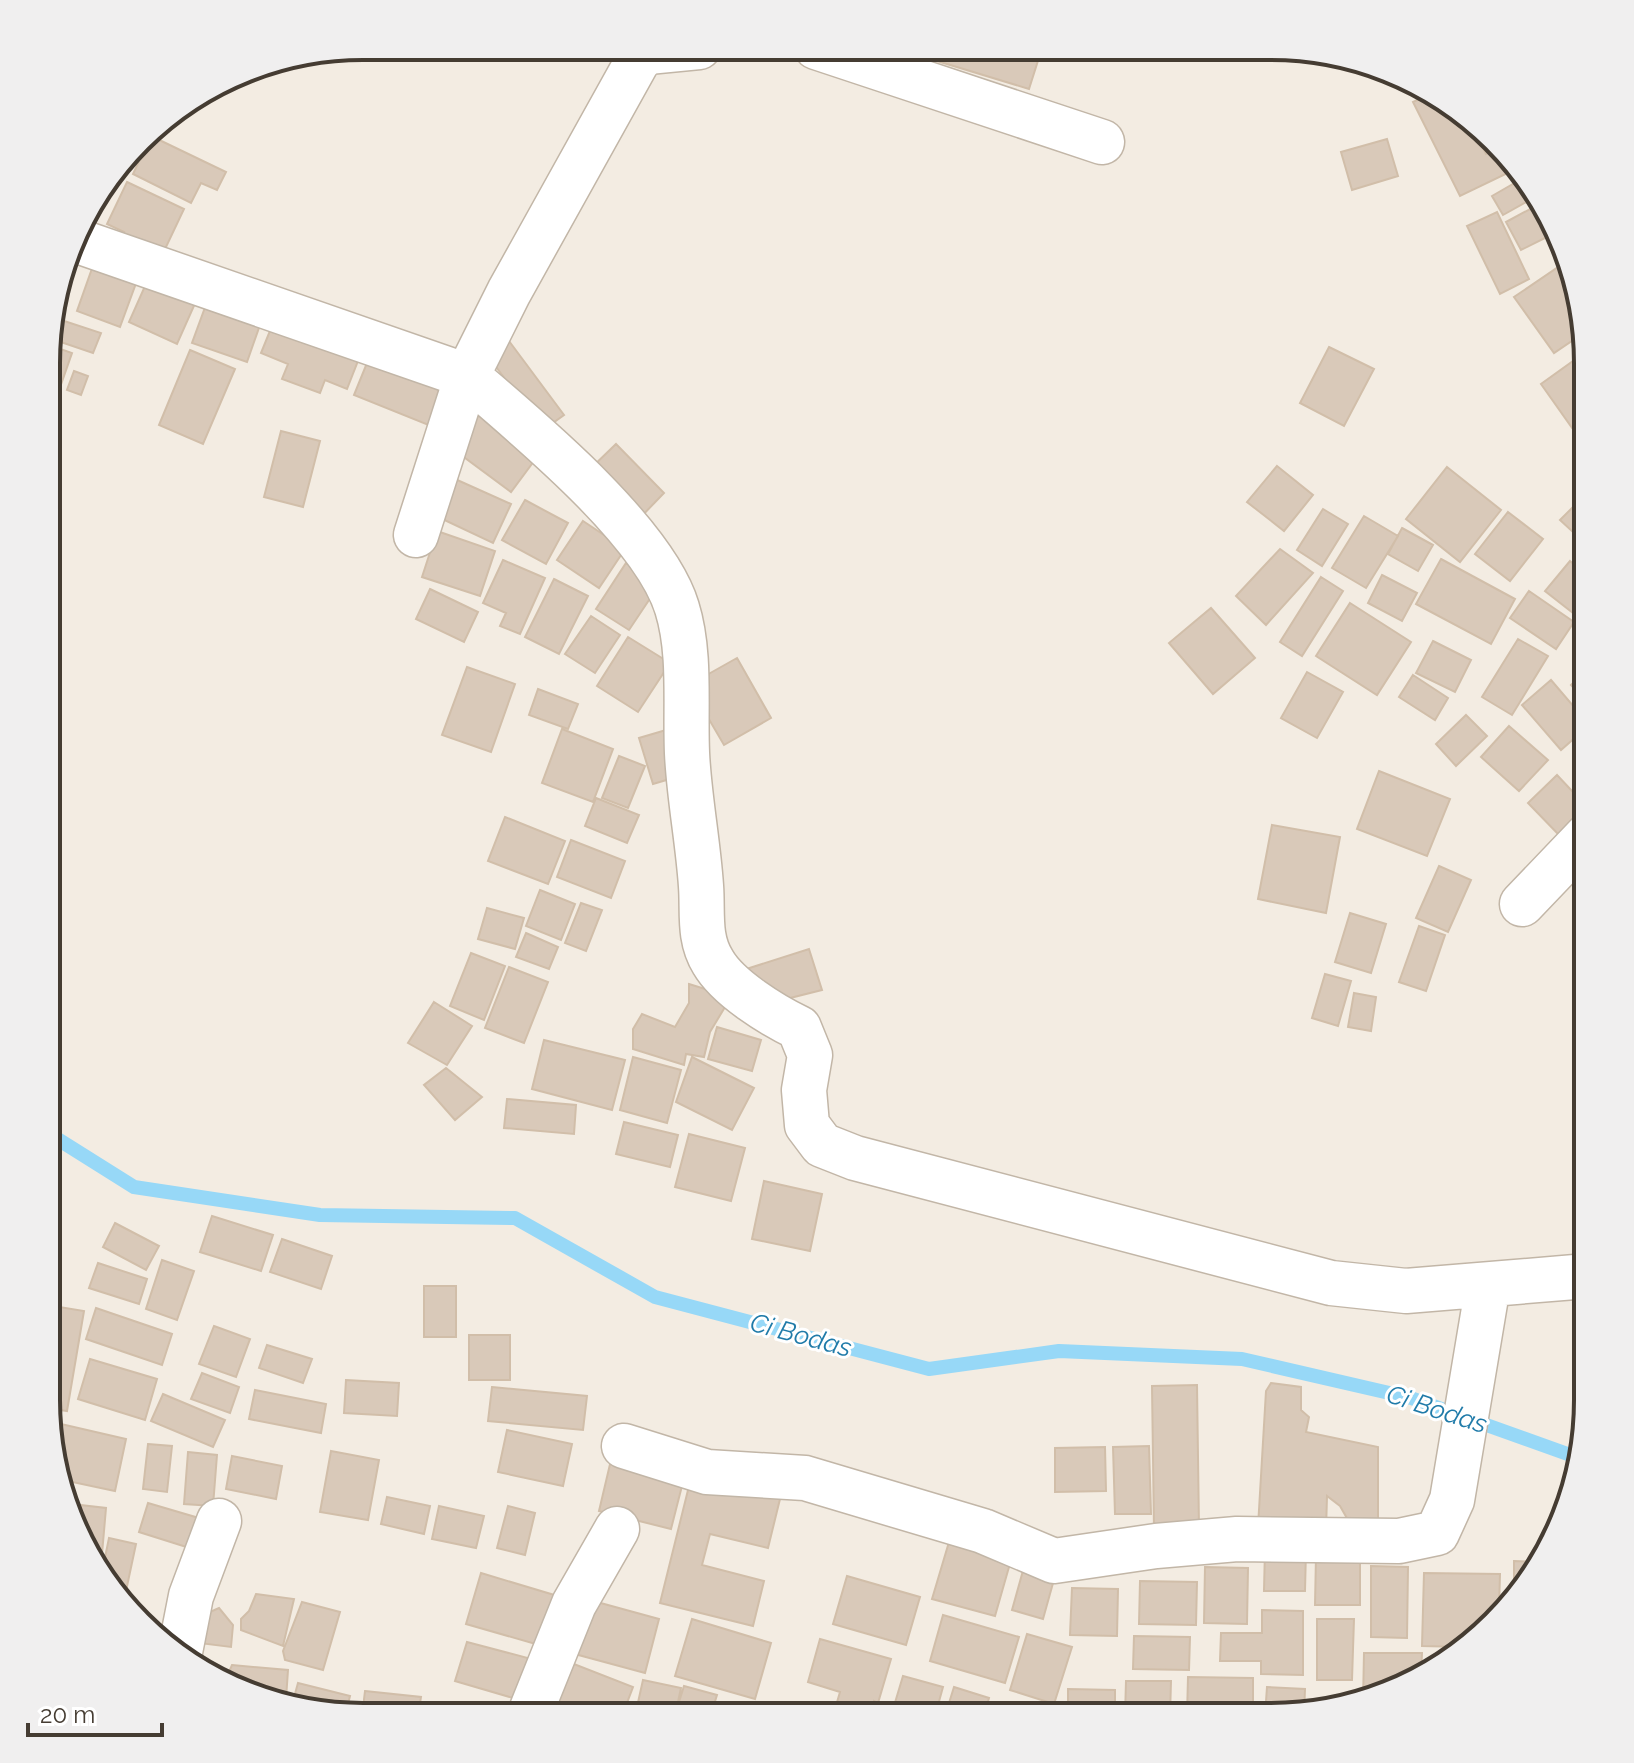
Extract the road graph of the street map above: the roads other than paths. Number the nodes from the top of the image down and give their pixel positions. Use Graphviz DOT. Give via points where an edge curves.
graph roads {
  1 [pos="638,60"];
  2 [pos="855,60"];
  3 [pos="1102,142"];
  4 [pos="85,243"];
  5 [pos="467,376"];
  6 [pos="416,535"];
  7 [pos="1574,850"];
  8 [pos="1522,904"];
  9 [pos="1574,1277"];
  10 [pos="1488,1285"];
  11 [pos="624,1446"];
  12 [pos="219,1521"];
  13 [pos="617,1529"];
  14 [pos="182,1643"];
  15 [pos="534,1703"];
  1 -- 5 [label="street"];
  2 -- 3 [label="street"];
  4 -- 5 [label="street"];
  5 -- 6 [label="street"];
  5 -- 10 [label="street" via="636,535 663,575 684,645 687,757 706,950 715,966 768,1013 799,1028 810,1055 804,1090 813,1138 855,1158 1331,1283 1406,1291"];
  7 -- 8 [label="street"];
  9 -- 10 [label="street"];
  10 -- 11 [label="street" via="1452,1500 1437,1533 1399,1541 1237,1539 1054,1561 983,1531 805,1478 707,1472"];
  12 -- 14 [label="street" via="191,1596"];
  13 -- 15 [label="street" via="574,1604"];
}
